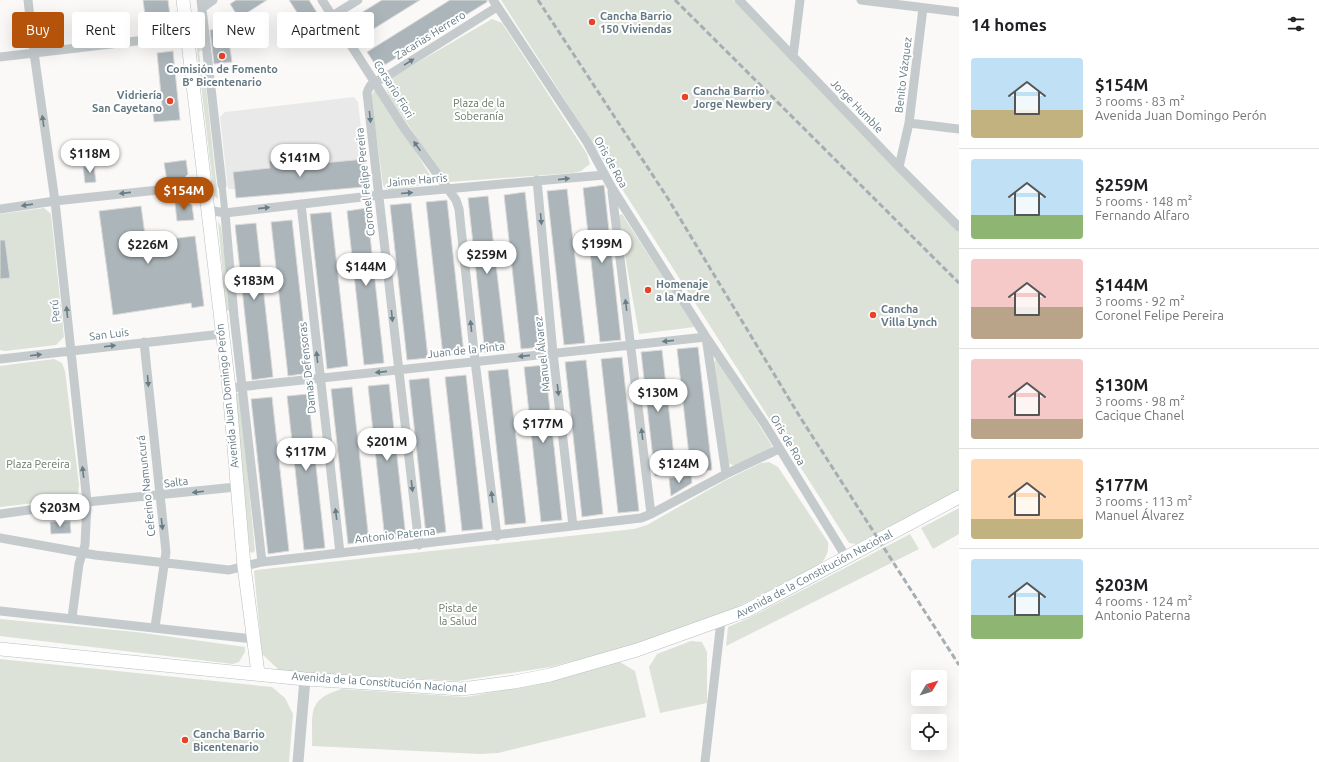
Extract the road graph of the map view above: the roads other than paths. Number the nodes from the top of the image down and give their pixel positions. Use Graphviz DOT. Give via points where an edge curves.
graph roads {
  1 [pos="28,0"];
  2 [pos="183,0"];
  3 [pos="213,0"];
  4 [pos="322,0"];
  5 [pos="358,0"];
  6 [pos="739,0"];
  7 [pos="800,0"];
  8 [pos="861,0"];
  9 [pos="893,2"];
  10 [pos="201,4"];
  11 [pos="495,4"];
  12 [pos="922,8"];
  13 [pos="185,12"];
  14 [pos="330,12"];
  15 [pos="338,12"];
  16 [pos="959,12"];
  17 [pos="205,39"];
  18 [pos="138,40"];
  19 [pos="190,48"];
  20 [pos="353,48"];
  21 [pos="34,53"];
  22 [pos="0,57"];
  23 [pos="793,57"];
  24 [pos="375,81"];
  25 [pos="909,123"];
  26 [pos="959,129"];
  27 [pos="899,167"];
  28 [pos="604,175"];
  29 [pos="537,180"];
  30 [pos="205,184"];
  31 [pos="222,185"];
  32 [pos="612,188"];
  33 [pos="448,189"];
  34 [pos="379,195"];
  35 [pos="55,201"];
  36 [pos="301,204"];
  37 [pos="0,209"];
  38 [pos="208,210"];
  39 [pos="225,213"];
  40 [pos="959,227"];
  41 [pos="234,316"];
  42 [pos="219,318"];
  43 [pos="222,334"];
  44 [pos="706,337"];
  45 [pos="144,342"];
  46 [pos="632,345"];
  47 [pos="72,351"];
  48 [pos="553,353"];
  49 [pos="0,359"];
  50 [pos="475,361"];
  51 [pos="398,370"];
  52 [pos="320,378"];
  53 [pos="242,386"];
  54 [pos="229,388"];
  55 [pos="779,449"];
  56 [pos="726,474"];
  57 [pos="236,487"];
  58 [pos="159,496"];
  59 [pos="959,497"];
  60 [pos="87,502"];
  61 [pos="0,514"];
  62 [pos="651,514"];
  63 [pos="574,526"];
  64 [pos="497,536"];
  65 [pos="0,538"];
  66 [pos="418,545"];
  67 [pos="83,552"];
  68 [pos="340,553"];
  69 [pos="846,557"];
  70 [pos="164,562"];
  71 [pos="262,562"];
  72 [pos="244,566"];
  73 [pos="0,611"];
  74 [pos="72,618"];
  75 [pos="721,620"];
  76 [pos="155,627"];
  77 [pos="253,639"];
  78 [pos="0,649"];
  79 [pos="258,673"];
  80 [pos="305,679"];
  81 [pos="298,762"];
  82 [pos="705,762"];
  1 -- 21 [label="street, Perú"];
  2 -- 13 [label="main road, Avenida Juan Domingo Perón"];
  3 -- 10 [label="street"];
  4 -- 14 [label="street, Corsario Fiori"];
  5 -- 15 [label="street"];
  6 -- 23 [label="street, Jorge Humble"];
  7 -- 23 [label="street"];
  8 -- 9 [label="street"];
  9 -- 12 [label="street"];
  24 -- 11 [label="street, Zacarias Herrero, one-way" via="384,78"];
  11 -- 28 [label="street, Oris de Roa" via="587,142"];
  12 -- 16 [label="street"];
  12 -- 25 [label="street, Benito Vázquez"];
  17 -- 31 [label="street"];
  18 -- 21 [label="street"];
  19 -- 30 [label="main road, Avenida Juan Domingo Perón"];
  20 -- 24 [label="street, Corsario Fiori"];
  21 -- 22 [label="street"];
  35 -- 21 [label="street, Perú, one-way"];
  23 -- 27 [label="street, Jorge Humble"];
  33 -- 24 [label="street, Corsario Fiori, one-way" via="404,128"];
  24 -- 34 [label="street, Coronel Felipe Pereira, one-way" via="369,87 368,93"];
  25 -- 26 [label="street"];
  25 -- 27 [label="street, Benito Vázquez"];
  27 -- 40 [label="street, Jorge Humble"];
  29 -- 28 [label="street, Jaime Harris, one-way"];
  28 -- 32 [label="street, Oris de Roa"];
  29 -- 33 [label="street, Jaime Harris"];
  29 -- 48 [label="street, Manuel Álvarez, one-way"];
  30 -- 35 [label="street, one-way"];
  30 -- 38 [label="main road, Avenida Juan Domingo Perón"];
  31 -- 39 [label="street"];
  32 -- 44 [label="street, Oris de Roa"];
  46 -- 32 [label="street, one-way"];
  34 -- 33 [label="street, Jaime Harris, one-way"];
  50 -- 33 [label="street, Corsario Fiori, one-way" via="459,209"];
  34 -- 36 [label="street, Jaime Harris"];
  34 -- 51 [label="street, Coronel Felipe Pereira, one-way"];
  35 -- 37 [label="street, one-way"];
  47 -- 35 [label="street, Perú, one-way"];
  39 -- 36 [label="street, Jaime Harris, one-way"];
  52 -- 36 [label="street, Damas Defensoras, one-way"];
  38 -- 39 [label="street, Jaime Harris"];
  38 -- 42 [label="main road, Avenida Juan Domingo Perón"];
  39 -- 41 [label="street"];
  41 -- 42 [label="street"];
  41 -- 53 [label="street"];
  42 -- 43 [label="main road, Avenida Juan Domingo Perón"];
  43 -- 45 [label="street, San Luis"];
  43 -- 54 [label="main road, Avenida Juan Domingo Perón"];
  44 -- 46 [label="street, Juan de la Pinta, one-way"];
  44 -- 55 [label="street, Oris de Roa"];
  44 -- 56 [label="street, Oris de Roa"];
  47 -- 45 [label="street, San Luis, one-way"];
  45 -- 58 [label="street, Ceferino Namuncurá, one-way"];
  46 -- 48 [label="street, Juan de la Pinta"];
  62 -- 46 [label="street, one-way"];
  49 -- 47 [label="street, San Luis, one-way"];
  60 -- 47 [label="street, Perú, one-way" via="71,366"];
  48 -- 50 [label="street, Juan de la Pinta, one-way"];
  48 -- 63 [label="street, Manuel Álvarez, one-way"];
  50 -- 51 [label="street, Juan de la Pinta"];
  64 -- 50 [label="street, Corsario Fiori, one-way"];
  51 -- 52 [label="street, Juan de la Pinta, one-way"];
  51 -- 66 [label="street, Coronel Felipe Pereira, one-way"];
  52 -- 53 [label="street, Juan de la Pinta"];
  68 -- 52 [label="street, Damas Defensoras, one-way"];
  53 -- 54 [label="street, Juan de la Pinta"];
  53 -- 71 [label="street"];
  54 -- 57 [label="main road, Avenida Juan Domingo Perón"];
  55 -- 56 [label="street, Antonio Paterna"];
  55 -- 69 [label="street, Oris de Roa"];
  56 -- 62 [label="street, Antonio Paterna"];
  57 -- 58 [label="street, Salta, one-way"];
  57 -- 72 [label="main road, Avenida Juan Domingo Perón"];
  58 -- 60 [label="street, Salta"];
  58 -- 70 [label="street, Ceferino Namuncurá, one-way" via="166,552"];
  59 -- 69 [label="main road, Avenida de la Constitución Nacional"];
  60 -- 61 [label="street, Salta"];
  60 -- 67 [label="street, Perú"];
  62 -- 63 [label="street, Antonio Paterna" via="641,518"];
  63 -- 64 [label="street, Antonio Paterna"];
  64 -- 66 [label="street, Antonio Paterna"];
  65 -- 67 [label="street, Antonio Paterna"];
  66 -- 68 [label="street, Antonio Paterna"];
  67 -- 70 [label="street, Antonio Paterna"];
  67 -- 74 [label="street, Perú"];
  68 -- 71 [label="street, Antonio Paterna"];
  69 -- 75 [label="main road, Avenida de la Constitución Nacional" via="746,611"];
  70 -- 72 [label="street, Antonio Paterna" via="229,570"];
  70 -- 76 [label="street, Ceferino Namuncurá"];
  71 -- 72 [label="street, Antonio Paterna"];
  72 -- 77 [label="main road, Avenida Juan Domingo Perón"];
  73 -- 74 [label="street"];
  74 -- 76 [label="street"];
  75 -- 80 [label="main road, Avenida de la Constitución Nacional" via="638,650 550,675 514,682 462,689"];
  75 -- 82 [label="street"];
  76 -- 77 [label="street"];
  77 -- 79 [label="main road, Avenida Juan Domingo Perón"];
  78 -- 79 [label="main road, Avenida de la Constitución Nacional"];
  79 -- 80 [label="main road, Avenida de la Constitución Nacional"];
  80 -- 81 [label="street"];
}
